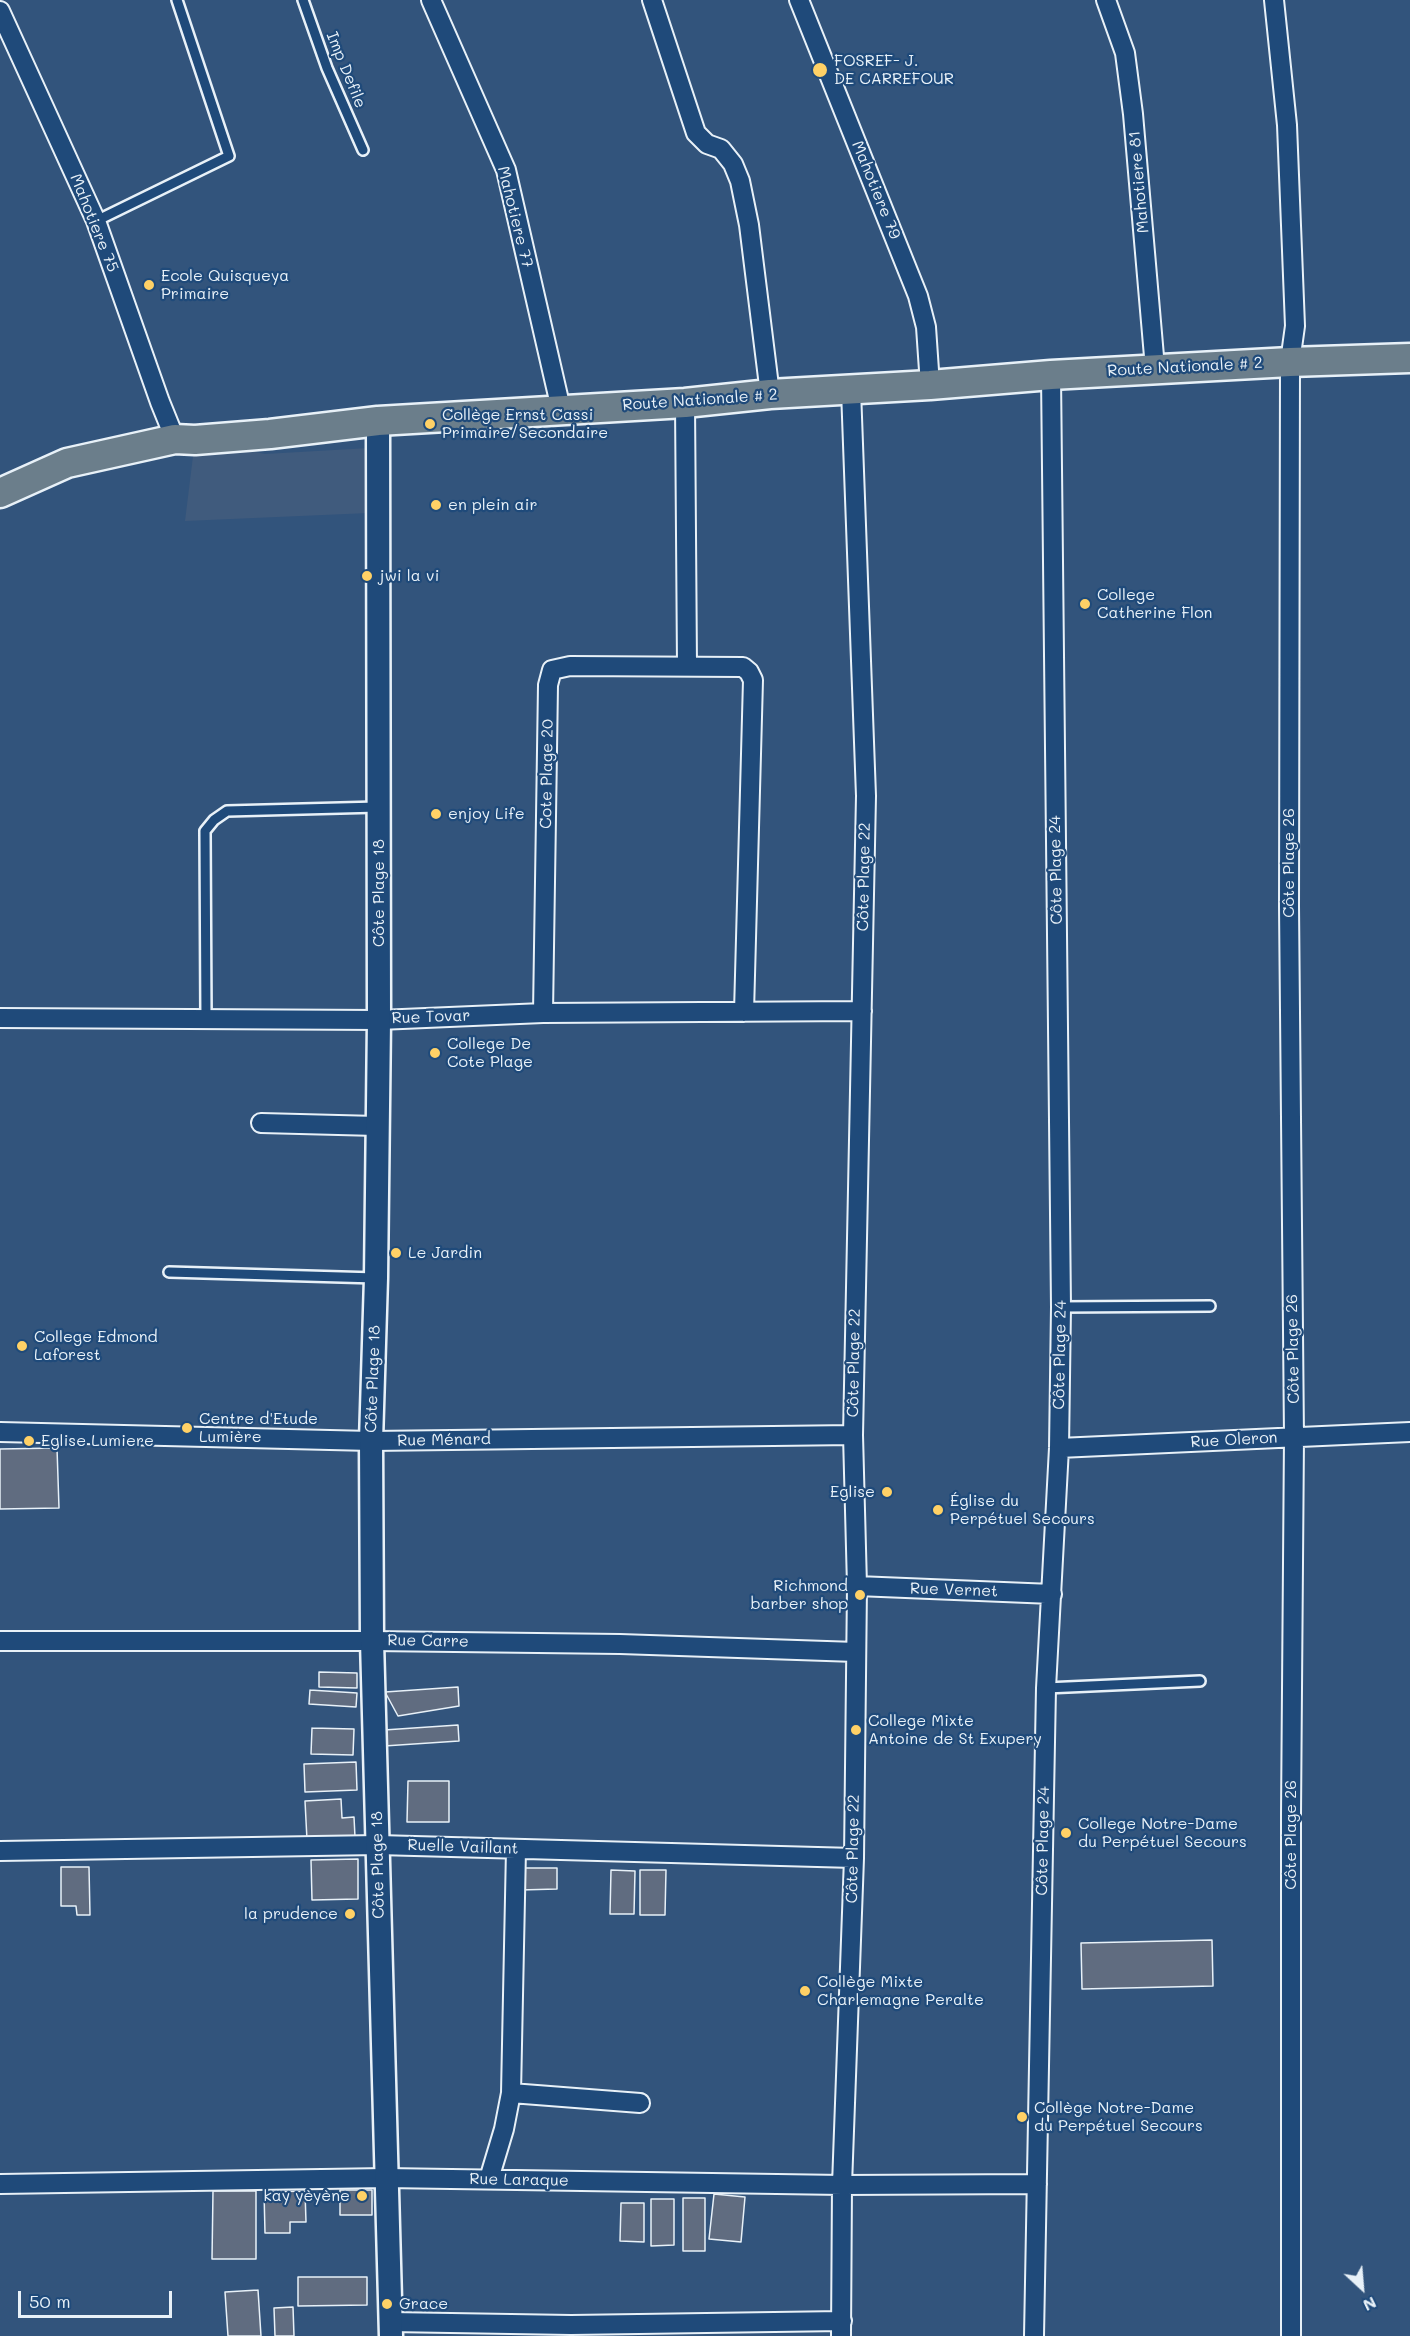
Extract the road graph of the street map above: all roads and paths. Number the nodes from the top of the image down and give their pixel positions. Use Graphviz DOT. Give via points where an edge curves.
graph roads {
  1 [pos="177,0"];
  2 [pos="303,0"];
  3 [pos="431,0"];
  4 [pos="652,0"];
  5 [pos="799,0"];
  6 [pos="1106,0"];
  7 [pos="1274,0"];
  8 [pos="0,11"];
  9 [pos="363,150"];
  10 [pos="96,221"];
  11 [pos="1410,358"];
  12 [pos="1290,362"];
  13 [pos="1155,368"];
  14 [pos="1051,375"];
  15 [pos="930,386"];
  16 [pos="851,390"];
  17 [pos="770,394"];
  18 [pos="685,403"];
  19 [pos="561,410"];
  20 [pos="378,421"];
  21 [pos="175,439"];
  22 [pos="0,493"];
  23 [pos="687,666"];
  24 [pos="378,807"];
  25 [pos="862,1011"];
  26 [pos="744,1012"];
  27 [pos="543,1013"];
  28 [pos="0,1018"];
  29 [pos="206,1019"];
  30 [pos="379,1020"];
  31 [pos="261,1123"];
  32 [pos="377,1126"];
  33 [pos="169,1272"];
  34 [pos="376,1278"];
  35 [pos="1210,1306"];
  36 [pos="1061,1307"];
  37 [pos="0,1432"];
  38 [pos="1410,1432"];
  39 [pos="853,1435"];
  40 [pos="1294,1437"];
  41 [pos="371,1441"];
  42 [pos="1059,1448"];
  43 [pos="857,1586"];
  44 [pos="1052,1594"];
  45 [pos="0,1641"];
  46 [pos="372,1641"];
  47 [pos="856,1652"];
  48 [pos="1200,1681"];
  49 [pos="1046,1688"];
  50 [pos="378,1845"];
  51 [pos="516,1849"];
  52 [pos="0,1851"];
  53 [pos="854,1858"];
  54 [pos="511,2094"];
  55 [pos="640,2103"];
  56 [pos="386,2178"];
  57 [pos="489,2179"];
  58 [pos="0,2184"];
  59 [pos="1037,2184"];
  60 [pos="842,2185"];
  61 [pos="842,2328"];
  62 [pos="390,2329"];
  63 [pos="1034,2336"];
  64 [pos="1291,2336"];
  1 -- 10 [label="lane" via="229,156"];
  2 -- 9 [label="lane, Imp Defile"];
  3 -- 19 [label="street, Mahotiere 77" via="506,170"];
  4 -- 17 [label="street" via="696,133 707,144 721,149 740,181"];
  5 -- 15 [label="street, Mahotiere 79" via="918,296 926,327"];
  6 -- 13 [label="street, Mahotiere 81" via="1128,73"];
  7 -- 12 [label="street, Côte Plage 26" via="1287,125 1295,326"];
  8 -- 10 [label="street, Mahotiere 75"];
  10 -- 21 [label="street, Mahotiere 75"];
  11 -- 12 [label="main road, Route Nationale # 2"];
  12 -- 13 [label="main road, Route Nationale # 2"];
  12 -- 40 [label="street, Côte Plage 26" via="1289,918"];
  13 -- 14 [label="main road, Route Nationale # 2"];
  14 -- 15 [label="main road, Route Nationale # 2"];
  14 -- 36 [label="street, Côte Plage 24"];
  15 -- 16 [label="main road, Route Nationale # 2"];
  16 -- 17 [label="main road, Route Nationale # 2"];
  16 -- 25 [label="street, Côte Plage 22" via="866,796"];
  17 -- 18 [label="main road, Route Nationale # 2"];
  18 -- 19 [label="main road, Route Nationale # 2"];
  18 -- 23 [label="street"];
  19 -- 20 [label="main road, Route Nationale # 2"];
  20 -- 21 [label="main road, Route Nationale # 2" via="270,434"];
  20 -- 24 [label="street, Côte Plage 18"];
  21 -- 22 [label="main road, Route Nationale # 2" via="67,463"];
  23 -- 26 [label="street, Cote Plage 20" via="743,667 753,680"];
  23 -- 27 [label="street, Cote Plage 20" via="561,667 552,670 549,677"];
  24 -- 29 [label="lane" via="227,811 205,831"];
  24 -- 30 [label="street, Côte Plage 18"];
  25 -- 26 [label="street, Rue Tovar"];
  25 -- 39 [label="street, Côte Plage 22"];
  26 -- 27 [label="street, Rue Tovar"];
  27 -- 30 [label="street, Rue Tovar"];
  28 -- 29 [label="street, Rue Tovar"];
  29 -- 30 [label="street, Rue Tovar"];
  30 -- 32 [label="street, Côte Plage 18"];
  31 -- 32 [label="street"];
  32 -- 34 [label="street, Côte Plage 18"];
  33 -- 34 [label="lane"];
  34 -- 41 [label="street, Côte Plage 18"];
  35 -- 36 [label="lane"];
  36 -- 42 [label="street, Côte Plage 24"];
  37 -- 41 [label="street, Rue Ménard"];
  38 -- 40 [label="street, Rue Oleron"];
  39 -- 41 [label="street, Rue Ménard"];
  39 -- 43 [label="street, Côte Plage 22"];
  40 -- 42 [label="street, Rue Oleron"];
  40 -- 64 [label="street, Côte Plage 26"];
  41 -- 46 [label="street, Côte Plage 18"];
  42 -- 44 [label="street, Côte Plage 24"];
  43 -- 44 [label="street, Rue Vernet"];
  43 -- 47 [label="street, Côte Plage 22"];
  44 -- 49 [label="street, Côte Plage 24"];
  45 -- 46 [label="street, Rue Carre"];
  46 -- 47 [label="street, Rue Carre"];
  46 -- 50 [label="street, Côte Plage 18"];
  47 -- 53 [label="street, Côte Plage 22"];
  48 -- 49 [label="lane"];
  49 -- 59 [label="street, Côte Plage 24"];
  50 -- 51 [label="street, Ruelle Vaillant"];
  50 -- 52 [label="street, Ruelle Vaillant"];
  50 -- 56 [label="street, Côte Plage 18"];
  51 -- 53 [label="street, Ruelle Vaillant"];
  51 -- 54 [label="street"];
  53 -- 60 [label="street, Côte Plage 22"];
  54 -- 55 [label="street"];
  54 -- 57 [label="street"];
  56 -- 57 [label="street, Rue Laraque"];
  56 -- 58 [label="street, Rue Laraque"];
  56 -- 62 [label="street, Côte Plage 18"];
  57 -- 60 [label="street, Rue Laraque"];
  59 -- 60 [label="street, Rue Laraque"];
  59 -- 63 [label="street, Côte Plage 24"];
  60 -- 61 [label="street, Côte Plage 22"];
  61 -- 62 [label="street" via="571,2325"];
}
